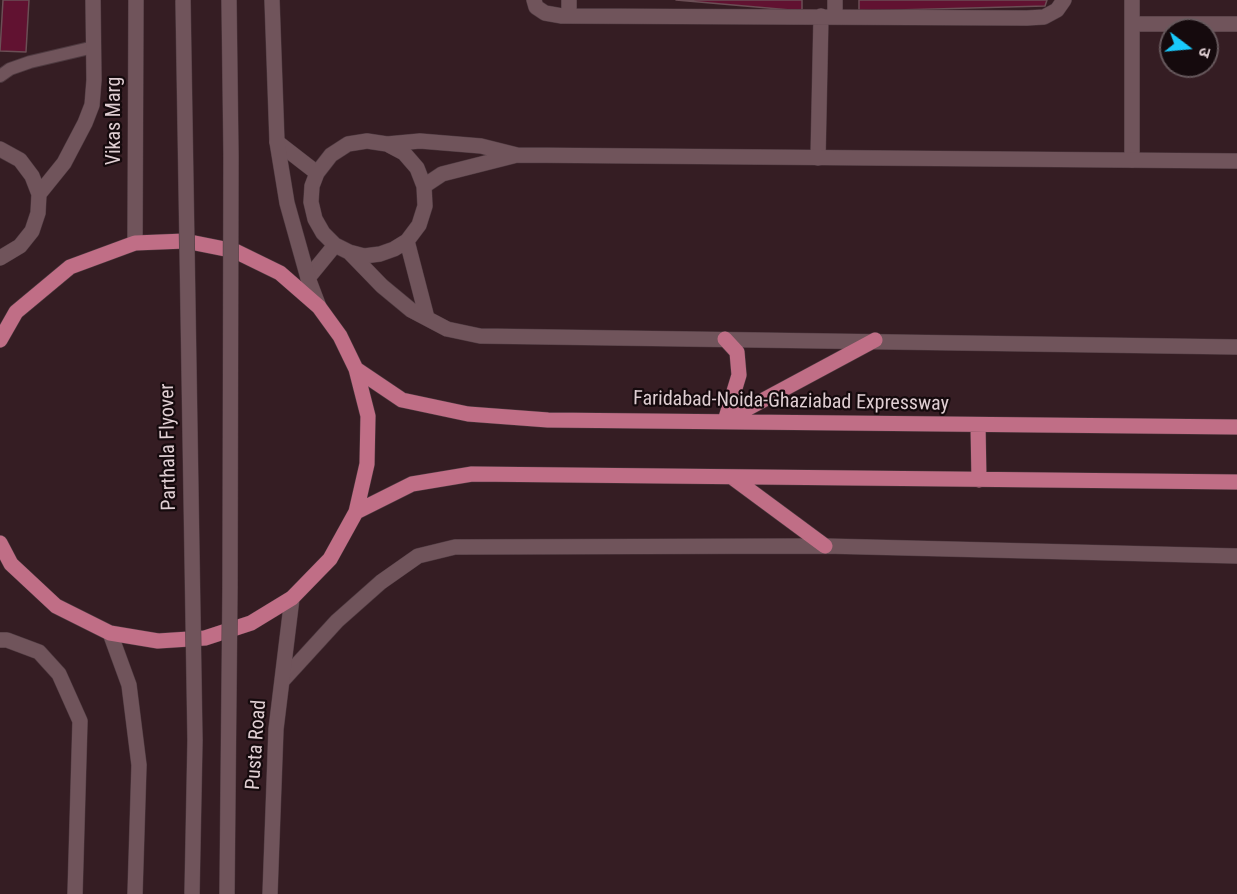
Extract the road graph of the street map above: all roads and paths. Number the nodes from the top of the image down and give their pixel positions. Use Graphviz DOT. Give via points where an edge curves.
graph roads {
  1 [pos="93,0"];
  2 [pos="136,0"];
  3 [pos="183,0"];
  4 [pos="229,0"];
  5 [pos="272,0"];
  6 [pos="534,0"];
  7 [pos="835,0"];
  8 [pos="1064,0"];
  9 [pos="1132,0"];
  10 [pos="569,8"];
  11 [pos="828,16"];
  12 [pos="1132,24"];
  13 [pos="1237,24"];
  14 [pos="94,47"];
  15 [pos="0,76"];
  16 [pos="277,142"];
  17 [pos="387,144"];
  18 [pos="0,149"];
  19 [pos="517,155"];
  20 [pos="818,158"];
  21 [pos="1132,160"];
  22 [pos="1237,161"];
  23 [pos="317,173"];
  24 [pos="424,186"];
  25 [pos="39,194"];
  26 [pos="406,241"];
  27 [pos="135,243"];
  28 [pos="335,245"];
  29 [pos="350,252"];
  30 [pos="1,259"];
  31 [pos="308,278"];
  32 [pos="318,307"];
  33 [pos="427,318"];
  34 [pos="725,339"];
  35 [pos="0,340"];
  36 [pos="875,340"];
  37 [pos="1237,347"];
  38 [pos="356,369"];
  39 [pos="725,421"];
  40 [pos="978,425"];
  41 [pos="1237,427"];
  42 [pos="733,477"];
  43 [pos="979,480"];
  44 [pos="1237,482"];
  45 [pos="356,512"];
  46 [pos="0,543"];
  47 [pos="825,546"];
  48 [pos="1237,556"];
  49 [pos="292,598"];
  50 [pos="110,633"];
  51 [pos="0,640"];
  52 [pos="283,680"];
  53 [pos="75,894"];
  54 [pos="135,894"];
  55 [pos="192,894"];
  56 [pos="227,894"];
  57 [pos="270,894"];
  1 -- 14 [label="street"];
  2 -- 27 [label="street, Vikas Marg"];
  3 -- 55 [label="street, Parthala Flyover, bridge" via="195,740"];
  4 -- 56 [label="street, bridge"];
  5 -- 16 [label="street"];
  6 -- 10 [label="street" via="536,8 552,15"];
  7 -- 11 [label="street"];
  8 -- 11 [label="street" via="1057,10 1044,17"];
  9 -- 12 [label="street"];
  10 -- 11 [label="street"];
  11 -- 20 [label="street"];
  12 -- 13 [label="street"];
  12 -- 21 [label="street"];
  14 -- 15 [label="lane" via="30,62"];
  14 -- 25 [label="street" via="92,105 64,163"];
  16 -- 23 [label="street"];
  16 -- 31 [label="street" via="287,203"];
  17 -- 19 [label="street" via="420,141 481,146"];
  17 -- 23 [label="street" via="348,144 331,155"];
  17 -- 24 [label="street" via="404,153 417,168"];
  18 -- 25 [label="street" via="20,160"];
  19 -- 20 [label="street"];
  19 -- 24 [label="street" via="442,174"];
  20 -- 21 [label="street"];
  21 -- 22 [label="street"];
  23 -- 28 [label="street" via="311,202 315,219"];
  24 -- 26 [label="street" via="425,206 419,225"];
  25 -- 30 [label="street" via="32,231 20,246"];
  26 -- 29 [label="street" via="380,254 364,256"];
  26 -- 33 [label="street"];
  27 -- 32 [label="main road" via="185,241 235,251 280,273"];
  27 -- 35 [label="main road" via="70,267 16,312"];
  28 -- 29 [label="street"];
  28 -- 31 [label="street"];
  29 -- 33 [label="street" via="398,300"];
  31 -- 32 [label="street"];
  32 -- 38 [label="main road" via="340,336"];
  33 -- 34 [label="street" via="447,329 480,336"];
  34 -- 36 [label="street"];
  34 -- 39 [label="main road" via="737,352 739,375"];
  36 -- 37 [label="street"];
  36 -- 39 [label="main road"];
  38 -- 39 [label="main road, Faridabad-Noida-Ghaziabad Expressway" via="402,400 468,414 548,420"];
  38 -- 45 [label="main road" via="368,416 367,465"];
  39 -- 40 [label="main road, Faridabad-Noida-Ghaziabad Expressway"];
  40 -- 41 [label="main road, Faridabad-Noida-Ghaziabad Expressway"];
  40 -- 43 [label="main road"];
  42 -- 43 [label="main road"];
  42 -- 45 [label="main road" via="472,474 412,484"];
  42 -- 47 [label="main road"];
  43 -- 44 [label="main road"];
  45 -- 49 [label="main road" via="330,560"];
  46 -- 50 [label="main road" via="11,564 56,606"];
  47 -- 48 [label="street"];
  47 -- 52 [label="street" via="455,547 418,556 337,621"];
  49 -- 50 [label="main road" via="251,623 206,638 158,641"];
  49 -- 52 [label="street, Pusta Road"];
  50 -- 54 [label="street" via="129,685 139,765"];
  51 -- 53 [label="street" via="39,652 59,674 80,721"];
  52 -- 57 [label="street, Pusta Road" via="276,729"];
}
